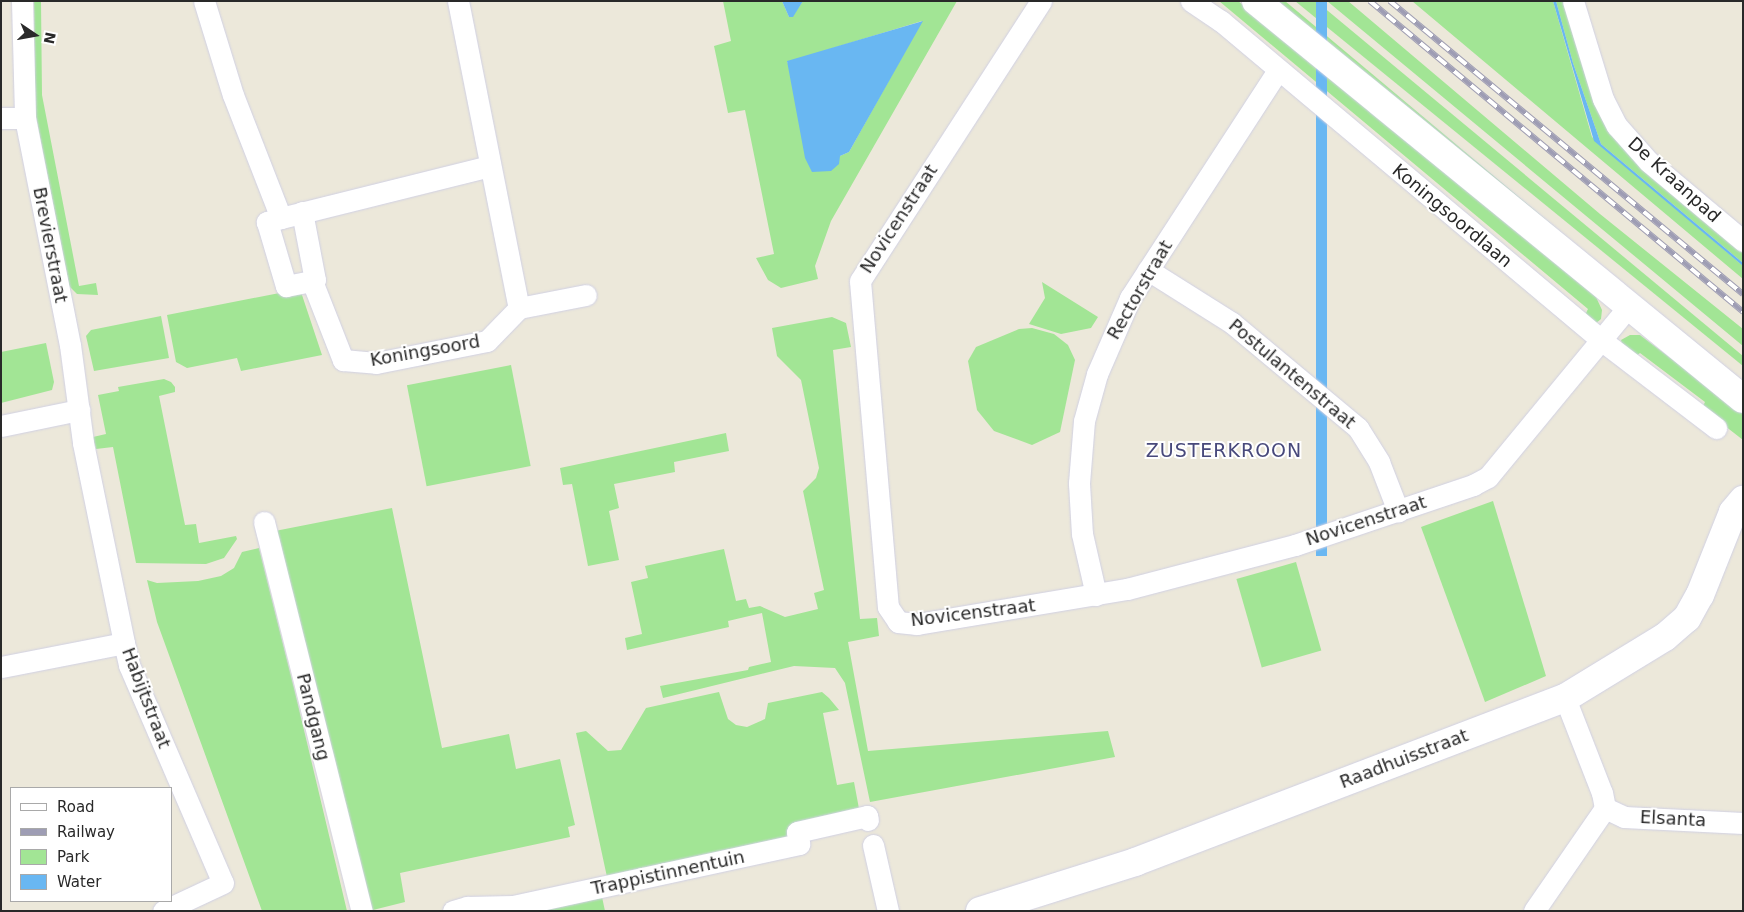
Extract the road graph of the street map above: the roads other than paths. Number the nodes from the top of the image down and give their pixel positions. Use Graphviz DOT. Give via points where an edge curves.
graph roads {
  1 [pos="22,1"];
  2 [pos="204,1"];
  3 [pos="458,1"];
  4 [pos="1040,1"];
  5 [pos="1191,1"];
  6 [pos="1256,1"];
  7 [pos="1573,1"];
  8 [pos="1278,70"];
  9 [pos="1,118"];
  10 [pos="24,118"];
  11 [pos="490,166"];
  12 [pos="302,212"];
  13 [pos="281,218"];
  14 [pos="1743,241"];
  15 [pos="1148,270"];
  16 [pos="312,281"];
  17 [pos="586,295"];
  18 [pos="519,308"];
  19 [pos="1628,308"];
  20 [pos="1601,340"];
  21 [pos="1743,399"];
  22 [pos="79,410"];
  23 [pos="1,426"];
  24 [pos="1716,428"];
  25 [pos="1743,500"];
  26 [pos="1398,511"];
  27 [pos="264,522"];
  28 [pos="1096,595"];
  29 [pos="124,643"];
  30 [pos="1,667"];
  31 [pos="1565,698"];
  32 [pos="1605,808"];
  33 [pos="867,818"];
  34 [pos="1743,823"];
  35 [pos="874,845"];
  36 [pos="1012,905"];
  37 [pos="163,911"];
  38 [pos="362,911"];
  39 [pos="454,911"];
  40 [pos="888,911"];
  41 [pos="980,911"];
  42 [pos="1534,911"];
  1 -- 10 [label="street, Brevierstraat"];
  2 -- 13 [label="street" via="233,96"];
  3 -- 11 [label="street"];
  4 -- 28 [label="street, Novicenstraat" via="860,281 888,607 898,622 917,624"];
  5 -- 8 [label="street, Koningsoordlaan" via="1221,21"];
  6 -- 19 [label="street"];
  7 -- 14 [label="street, De Kraanpad" via="1600,91 1617,126 1649,162"];
  8 -- 15 [label="street, Rectorstraat"];
  8 -- 20 [label="street, Koningsoordlaan"];
  9 -- 10 [label="street"];
  10 -- 22 [label="street, Brevierstraat" via="70,345"];
  11 -- 12 [label="street"];
  11 -- 18 [label="street"];
  12 -- 13 [label="street"];
  12 -- 16 [label="street, Koningsoord" via="315,280"];
  13 -- 16 [label="street" via="267,222 286,286"];
  15 -- 26 [label="street, Postulantenstraat" via="1232,323 1358,428 1379,462"];
  15 -- 28 [label="street, Rectorstraat" via="1117,322 1097,374 1080,446 1078,483 1082,534"];
  16 -- 18 [label="street, Koningsoord" via="343,360 376,363 487,341"];
  17 -- 18 [label="street"];
  19 -- 20 [label="street, Novicenstraat"];
  19 -- 21 [label="street"];
  20 -- 24 [label="street, Koningsoordlaan"];
  20 -- 26 [label="street, Novicenstraat" via="1488,477 1456,493"];
  22 -- 23 [label="street"];
  22 -- 29 [label="street, Habijtstraat"];
  25 -- 31 [label="street, Raadhuisstraat" via="1733,512 1700,596 1687,618 1665,637"];
  26 -- 28 [label="street, Novicenstraat" via="1216,567"];
  27 -- 38 [label="street, Pandgang"];
  29 -- 30 [label="street"];
  29 -- 37 [label="street, Habijtstraat" via="129,665 223,884"];
  31 -- 32 [label="street" via="1602,792"];
  31 -- 36 [label="street, Raadhuisstraat" via="1135,862"];
  32 -- 34 [label="street, Elsanta" via="1624,817"];
  32 -- 42 [label="street"];
  33 -- 39 [label="street, Trappistinnentuin" via="797,832 799,844 513,906 468,907"];
  35 -- 40 [label="street"];
  36 -- 41 [label="street, Raadhuisstraat"];
}
